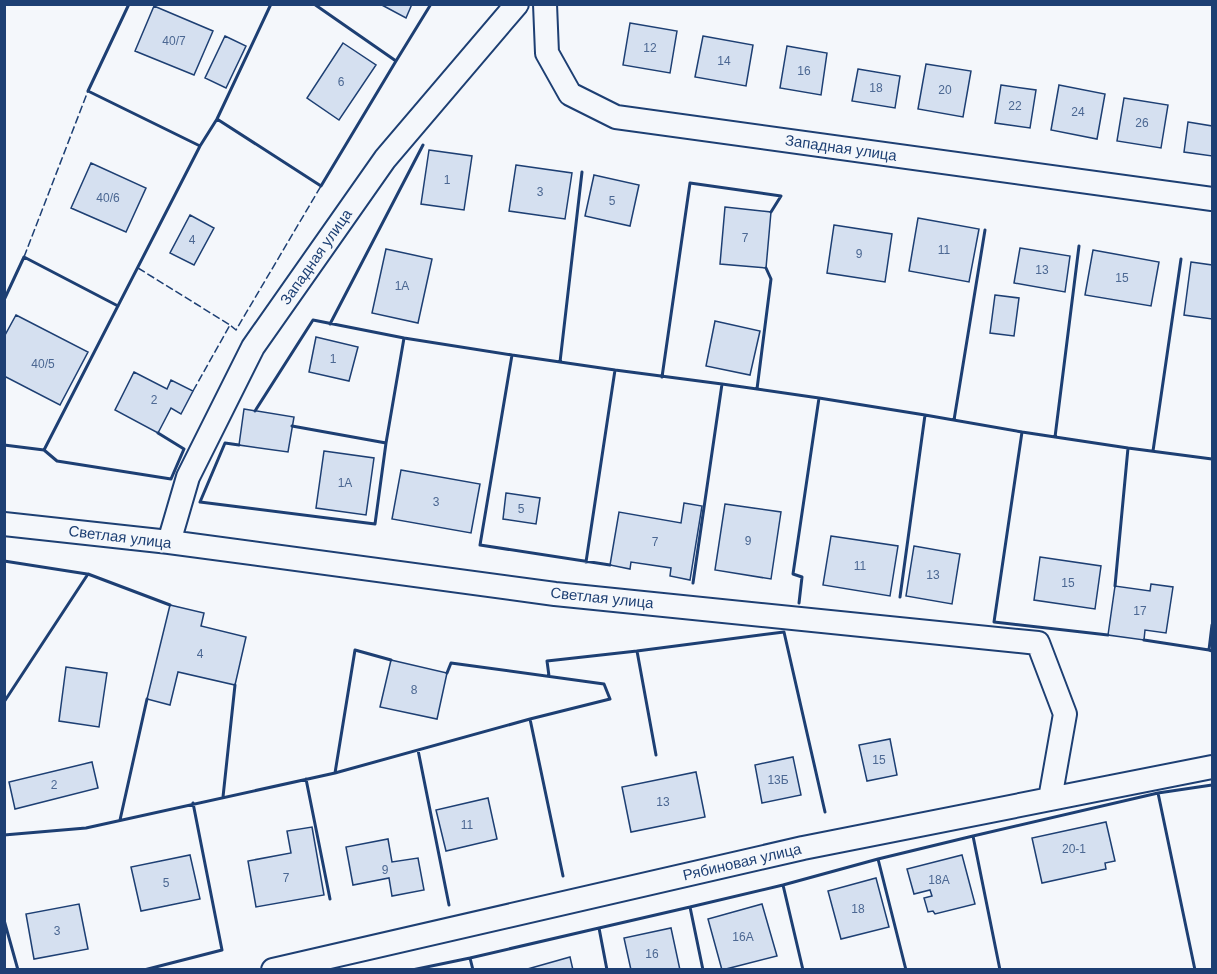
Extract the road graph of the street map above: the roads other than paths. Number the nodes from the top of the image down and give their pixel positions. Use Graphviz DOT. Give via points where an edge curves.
graph roads {
  1 [pos="517,4"];
  2 [pos="545,4"];
  3 [pos="1212,199"];
  4 [pos="4,524"];
  5 [pos="170,542"];
  6 [pos="1212,767"];
  7 [pos="1050,799"];
  8 [pos="273,969"];
  1 -- 5 [label="street, Западная улица" via="385,159 253,347 188,477"];
  2 -- 3 [label="street, Западная улица" via="547,53 570,94 616,117"];
  4 -- 5 [label="street, Светлая улица"];
  5 -- 7 [label="street, Светлая улица" via="555,594 1038,642 1065,714"];
  6 -- 7 [label="street, Рябиновая улица"];
  7 -- 8 [label="street, Рябиновая улица" via="803,848"];
}
